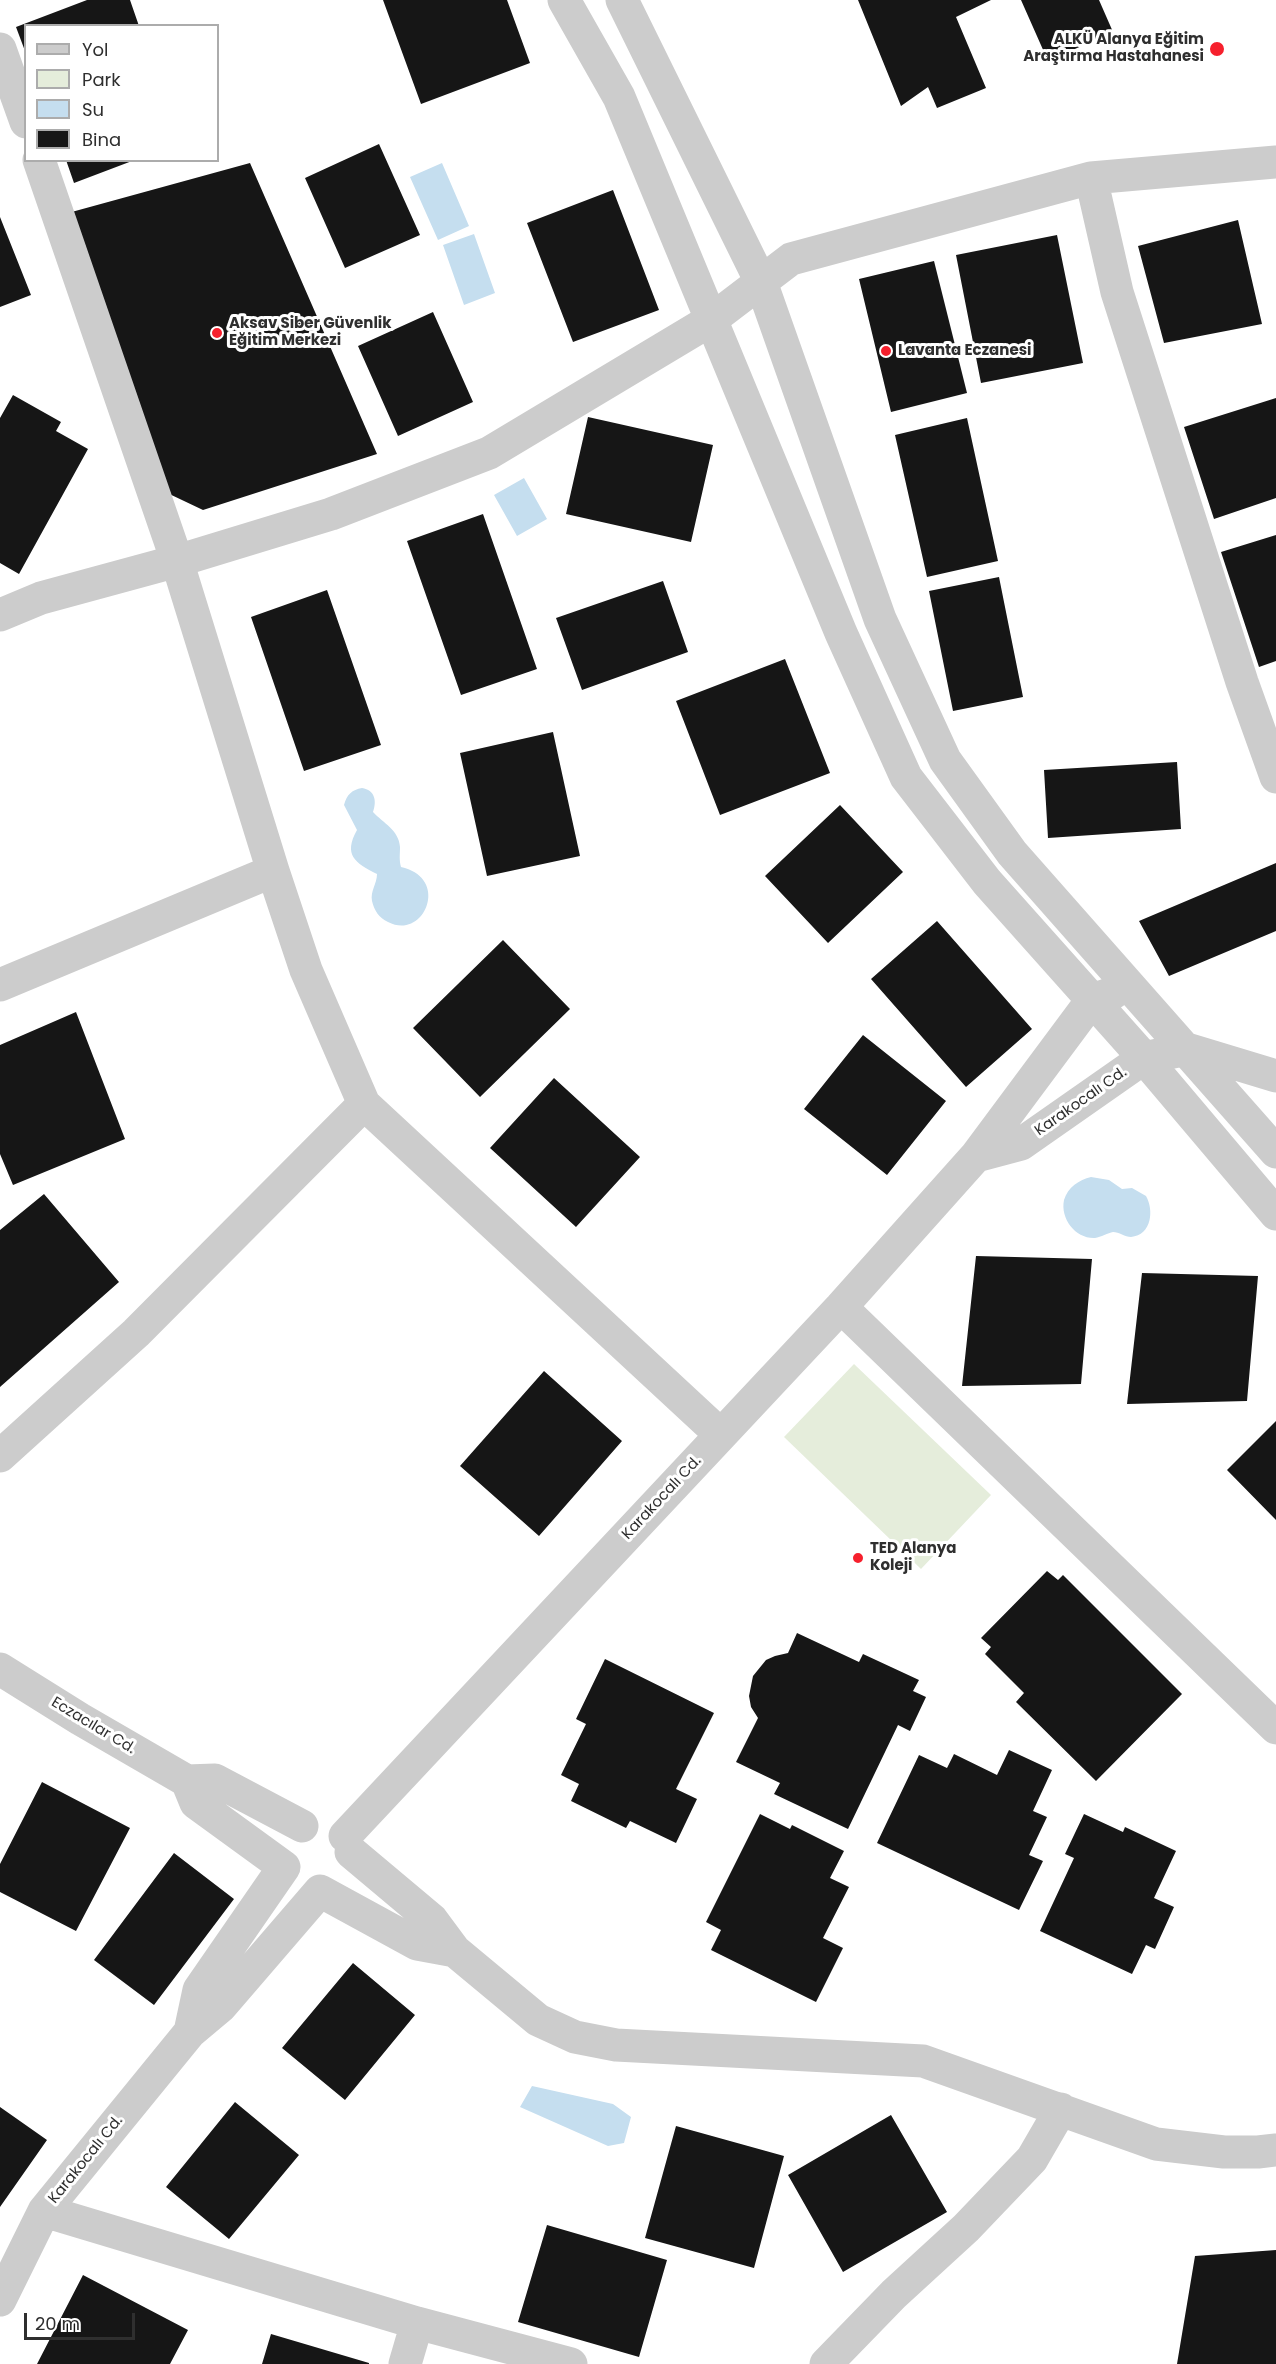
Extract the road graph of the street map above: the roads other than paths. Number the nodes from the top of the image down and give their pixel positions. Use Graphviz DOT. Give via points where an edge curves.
graph roads {
  1 [pos="564,0"];
  2 [pos="622,0"];
  3 [pos="0,49"];
  4 [pos="24,117"];
  5 [pos="40,162"];
  6 [pos="1276,162"];
  7 [pos="1091,178"];
  8 [pos="760,282"];
  9 [pos="711,320"];
  10 [pos="177,561"];
  11 [pos="0,615"];
  12 [pos="1276,777"];
  13 [pos="273,871"];
  14 [pos="0,985"];
  15 [pos="1131,987"];
  16 [pos="1092,1000"];
  17 [pos="1187,1049"];
  18 [pos="1144,1058"];
  19 [pos="1276,1076"];
  20 [pos="364,1104"];
  21 [pos="1276,1152"];
  22 [pos="976,1156"];
  23 [pos="1276,1214"];
  24 [pos="841,1308"];
  25 [pos="721,1435"];
  26 [pos="0,1456"];
  27 [pos="0,1669"];
  28 [pos="1276,1728"];
  29 [pos="187,1781"];
  30 [pos="302,1826"];
  31 [pos="348,1844"];
  32 [pos="284,1867"];
  33 [pos="320,1891"];
  34 [pos="455,1952"];
  35 [pos="190,2032"];
  36 [pos="1061,2109"];
  37 [pos="1276,2150"];
  38 [pos="44,2211"];
  39 [pos="0,2300"];
  40 [pos="417,2323"];
  41 [pos="405,2364"];
  42 [pos="571,2364"];
  43 [pos="826,2364"];
  1 -- 9 [label="street" via="619,98"];
  2 -- 8 [label="street"];
  3 -- 4 [label="street"];
  5 -- 10 [label="street"];
  6 -- 7 [label="street"];
  7 -- 8 [label="street" via="791,259"];
  7 -- 12 [label="street" via="1117,292"];
  8 -- 9 [label="street"];
  8 -- 15 [label="street" via="880,618 945,760 1012,853"];
  9 -- 10 [label="street" via="489,453 331,514"];
  9 -- 16 [label="street" via="841,633 906,777 987,882"];
  10 -- 11 [label="street" via="41,598"];
  10 -- 13 [label="street"];
  13 -- 14 [label="street"];
  13 -- 20 [label="street" via="306,970"];
  15 -- 16 [label="street"];
  15 -- 17 [label="street"];
  16 -- 18 [label="street"];
  16 -- 22 [label="street, Karakocalı Cd."];
  17 -- 18 [label="street, Karakocalı Cd."];
  17 -- 19 [label="street"];
  17 -- 21 [label="street"];
  18 -- 22 [label="street, Karakocalı Cd." via="1021,1144"];
  18 -- 23 [label="street"];
  20 -- 25 [label="street"];
  20 -- 26 [label="street" via="136,1333"];
  22 -- 24 [label="street, Karakocalı Cd."];
  24 -- 25 [label="street, Karakocalı Cd."];
  24 -- 28 [label="street"];
  25 -- 31 [label="street, Karakocalı Cd."];
  27 -- 29 [label="street, Eczacılar Cd."];
  29 -- 30 [label="street" via="215,1780"];
  29 -- 32 [label="street" via="196,1803"];
  30 -- 31 [label="street" via="321,1822 338,1829"];
  30 -- 32 [label="street" via="287,1839"];
  31 -- 33 [label="street" via="351,1863 340,1882"];
  31 -- 34 [label="street" via="432,1920"];
  32 -- 33 [label="street" via="298,1885"];
  32 -- 35 [label="street" via="199,1990"];
  33 -- 34 [label="street" via="417,1944"];
  33 -- 35 [label="street, Karakocalı Cd." via="221,2006"];
  34 -- 36 [label="street" via="538,2020 575,2037 616,2045 923,2061"];
  35 -- 38 [label="street, Karakocalı Cd."];
  36 -- 37 [label="street" via="1156,2144 1224,2152"];
  36 -- 43 [label="street" via="1032,2158"];
  38 -- 39 [label="street, Karakocalı Cd."];
  38 -- 40 [label="street"];
  40 -- 41 [label="street"];
  40 -- 42 [label="street"];
}
